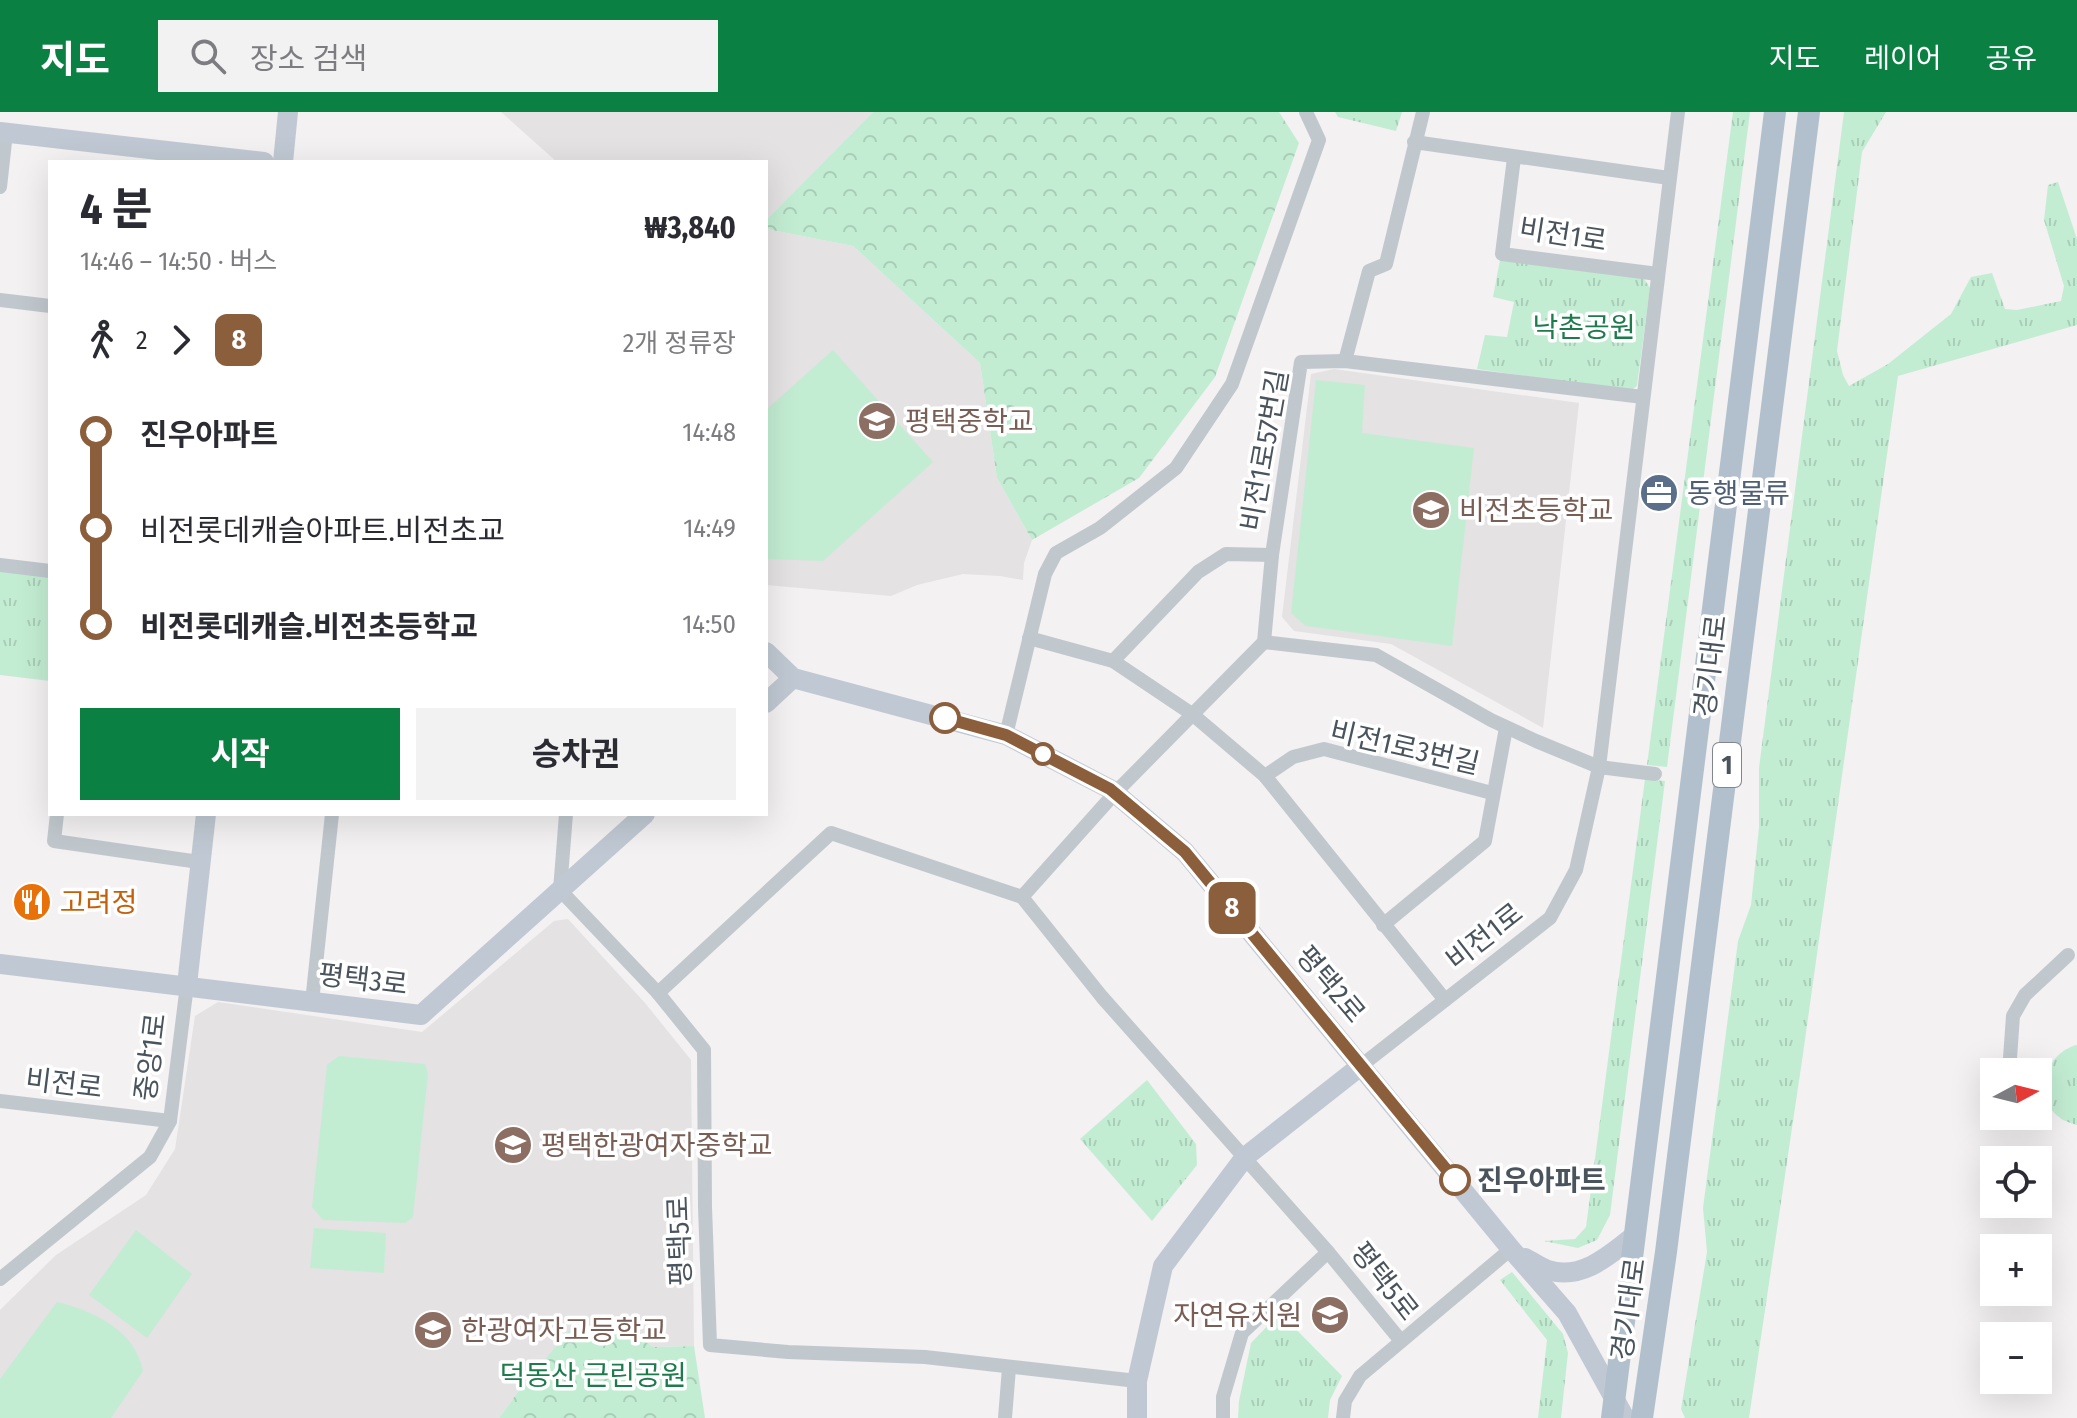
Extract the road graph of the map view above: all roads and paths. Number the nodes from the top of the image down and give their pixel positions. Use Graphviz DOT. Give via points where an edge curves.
graph roads {
  1 [pos="288,112"];
  2 [pos="1306,112"];
  3 [pos="1423,112"];
  4 [pos="1678,112"];
  5 [pos="1775,112"];
  6 [pos="1809,112"];
  7 [pos="3,139"];
  8 [pos="1414,142"];
  9 [pos="1514,158"];
  10 [pos="139,160"];
  11 [pos="241,160"];
  12 [pos="283,160"];
  13 [pos="1669,178"];
  14 [pos="0,187"];
  15 [pos="1658,274"];
  16 [pos="0,300"];
  17 [pos="48,306"];
  18 [pos="1345,361"];
  19 [pos="1643,397"];
  20 [pos="1272,555"];
  21 [pos="0,565"];
  22 [pos="48,571"];
  23 [pos="1029,638"];
  24 [pos="1264,642"];
  25 [pos="768,654"];
  26 [pos="1113,661"];
  27 [pos="793,678"];
  28 [pos="768,701"];
  29 [pos="1192,714"];
  30 [pos="1506,728"];
  31 [pos="1006,735"];
  32 [pos="1599,767"];
  33 [pos="1655,774"];
  34 [pos="1265,776"];
  35 [pos="1115,793"];
  36 [pos="1492,793"];
  37 [pos="57,816"];
  38 [pos="206,816"];
  39 [pos="332,816"];
  40 [pos="566,816"];
  41 [pos="643,816"];
  42 [pos="199,862"];
  43 [pos="560,890"];
  44 [pos="1022,897"];
  45 [pos="1383,925"];
  46 [pos="2068,955"];
  47 [pos="0,964"];
  48 [pos="187,985"];
  49 [pos="658,993"];
  50 [pos="1445,1000"];
  51 [pos="312,1002"];
  52 [pos="2010,1058"];
  53 [pos="1362,1065"];
  54 [pos="0,1101"];
  55 [pos="170,1121"];
  56 [pos="1245,1157"];
  57 [pos="1635,1235"];
  58 [pos="1513,1251"];
  59 [pos="1328,1252"];
  60 [pos="0,1279"];
  61 [pos="1401,1341"];
  62 [pos="1009,1368"];
  63 [pos="1137,1381"];
  64 [pos="1617,1411"];
  65 [pos="1005,1418"];
  66 [pos="1137,1418"];
  67 [pos="1223,1418"];
  68 [pos="1343,1418"];
  69 [pos="1642,1418"];
  1 -- 12 [label="street"];
  2 -- 23 [label="street" via="1319,140 1232,384 1176,468 1100,528 1056,553 1045,574"];
  3 -- 8 [label="street"];
  4 -- 13 [label="street, 비전1로"];
  5 -- 57 [label="main road, 경기대로 / 1"];
  6 -- 69 [label="main road, 경기대로 / 1"];
  7 -- 10 [label="street"];
  7 -- 11 [label="street"];
  7 -- 14 [label="street"];
  8 -- 9 [label="street"];
  8 -- 18 [label="street" via="1386,264 1369,271"];
  9 -- 13 [label="street"];
  9 -- 15 [label="street, 비전1로" via="1502,254"];
  13 -- 15 [label="street, 비전1로"];
  15 -- 19 [label="street, 비전1로"];
  16 -- 17 [label="street"];
  18 -- 19 [label="street"];
  18 -- 20 [label="street, 비전1로57번길" via="1301,362"];
  19 -- 32 [label="street, 비전1로"];
  20 -- 24 [label="street, 비전1로57번길"];
  20 -- 26 [label="street" via="1226,554 1198,572"];
  21 -- 22 [label="street"];
  23 -- 26 [label="street"];
  23 -- 31 [label="street"];
  24 -- 29 [label="street"];
  24 -- 30 [label="street" via="1376,655"];
  25 -- 27 [label="street, 평택2로"];
  26 -- 29 [label="street"];
  27 -- 28 [label="street"];
  27 -- 31 [label="street, 평택2로"];
  29 -- 34 [label="street"];
  29 -- 35 [label="street"];
  30 -- 32 [label="street"];
  30 -- 36 [label="street, 비전1로3번길"];
  31 -- 35 [label="street, 평택2로"];
  32 -- 33 [label="street"];
  32 -- 50 [label="street, 비전1로" via="1576,870 1550,918"];
  34 -- 36 [label="street, 비전1로3번길" via="1293,757 1324,749"];
  34 -- 45 [label="street"];
  35 -- 44 [label="street"];
  35 -- 53 [label="street, 평택2로" via="1185,852"];
  36 -- 45 [label="street, 비전1로3번길" via="1485,841"];
  37 -- 42 [label="street" via="54,841"];
  38 -- 42 [label="street, 중앙1로"];
  39 -- 51 [label="street"];
  40 -- 43 [label="street"];
  41 -- 43 [label="street, 평택3로"];
  42 -- 48 [label="street, 중앙1로"];
  43 -- 49 [label="street, 평택5로"];
  43 -- 51 [label="street, 평택3로" via="421,1015"];
  44 -- 49 [label="street" via="831,833"];
  44 -- 56 [label="street, 평택5로" via="1102,997"];
  45 -- 50 [label="street"];
  46 -- 52 [label="street" via="2025,995 2013,1016"];
  47 -- 48 [label="street, 평택3로"];
  48 -- 51 [label="street, 평택3로"];
  48 -- 55 [label="street, 중앙1로"];
  49 -- 62 [label="street, 평택5로" via="704,1050 710,1345 925,1357"];
  50 -- 53 [label="street, 비전1로"];
  53 -- 56 [label="street"];
  53 -- 58 [label="street, 평택2로"];
  54 -- 55 [label="street, 비전로"];
  55 -- 60 [label="street, 중앙1로" via="150,1157"];
  56 -- 59 [label="street, 평택5로"];
  56 -- 63 [label="street" via="1163,1266"];
  57 -- 58 [label="street" via="1577,1272 1550,1271"];
  57 -- 64 [label="main road, 경기대로 / 1"];
  58 -- 61 [label="street"];
  58 -- 64 [label="street, 평택2로" via="1567,1313"];
  59 -- 61 [label="street, 평택5로"];
  59 -- 67 [label="street, 평택5로" via="1242,1333 1223,1397"];
  61 -- 68 [label="street, 평택5로" via="1360,1376 1345,1401"];
  62 -- 63 [label="street, 평택5로"];
  62 -- 65 [label="street"];
  63 -- 66 [label="street"];
}
